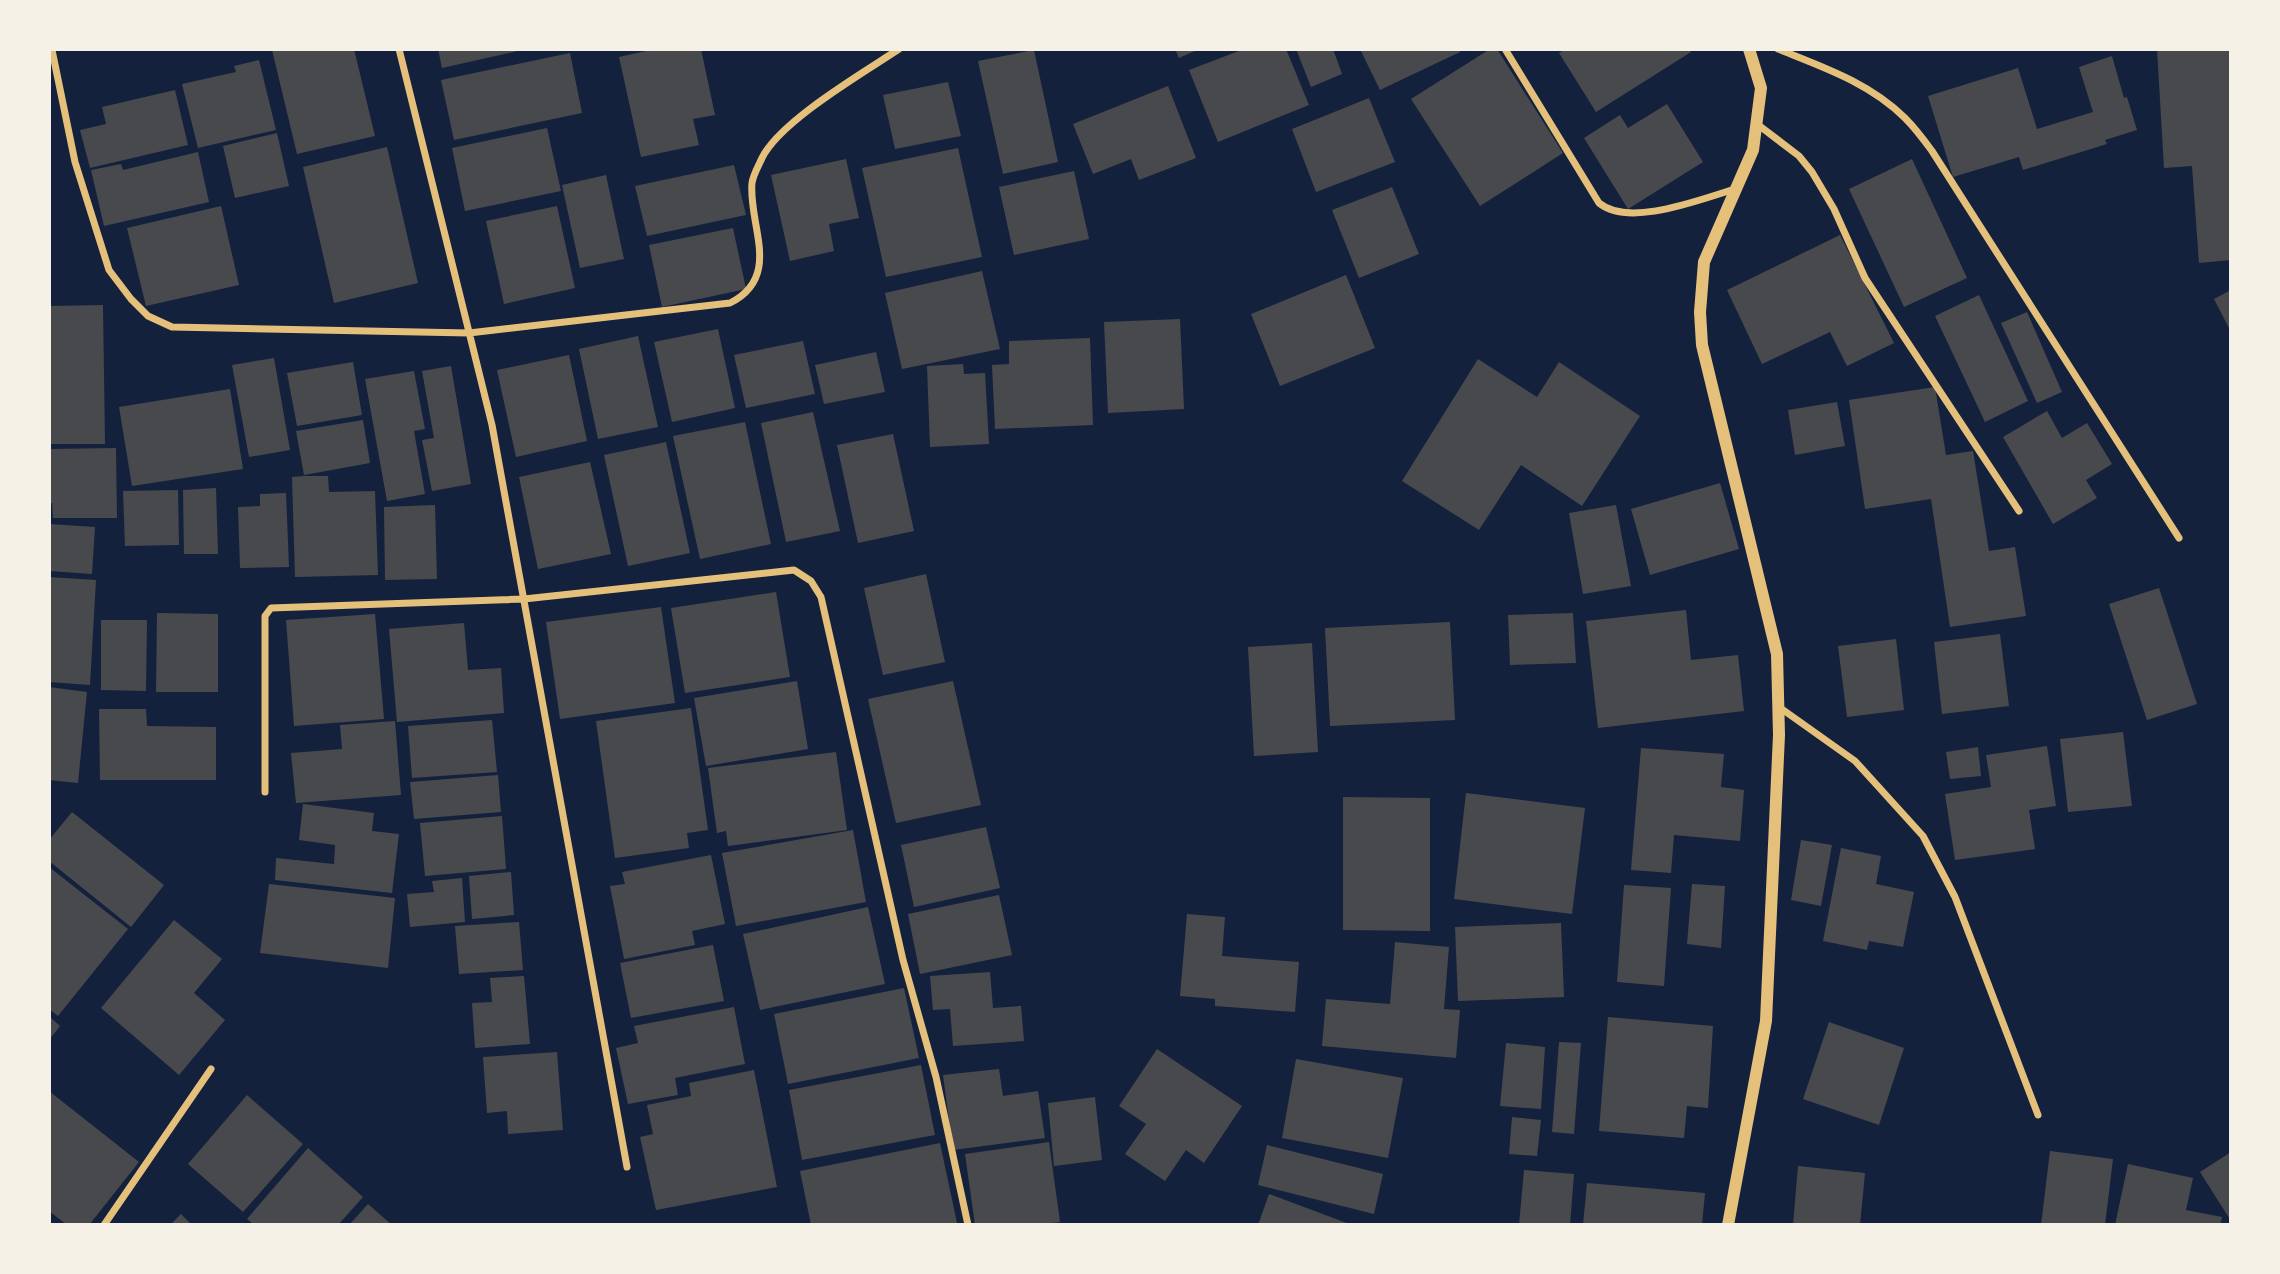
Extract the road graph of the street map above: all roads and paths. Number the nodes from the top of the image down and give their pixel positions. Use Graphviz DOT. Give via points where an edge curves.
graph roads {
  1 [pos="54,49"];
  2 [pos="399,49"];
  3 [pos="899,49"];
  4 [pos="1504,49"];
  5 [pos="1749,49"];
  6 [pos="1778,49"];
  7 [pos="1758,124"];
  8 [pos="1735,189"];
  9 [pos="469,333"];
  10 [pos="2019,511"];
  11 [pos="2179,538"];
  12 [pos="524,599"];
  13 [pos="1779,706"];
  14 [pos="265,792"];
  15 [pos="211,1069"];
  16 [pos="2038,1115"];
  17 [pos="627,1167"];
  18 [pos="104,1225"];
  19 [pos="968,1225"];
  20 [pos="1728,1225"];
  1 -- 9 [label="street" via="75,162 109,270 148,316 172,327"];
  2 -- 9 [label="street"];
  3 -- 9 [label="street" via="822,100 764,155 752,181 760,267 740,298 730,303"];
  4 -- 8 [label="street" via="1599,204 1607,210 1642,214"];
  5 -- 7 [label="street" via="1761,88"];
  6 -- 11 [label="street" via="1842,74 1882,98 1933,151"];
  7 -- 8 [label="street" via="1753,150"];
  7 -- 10 [label="street" via="1812,172 1865,278"];
  8 -- 13 [label="street" via="1704,262 1702,345 1777,654"];
  9 -- 12 [label="street" via="492,425"];
  12 -- 14 [label="street" via="271,608 265,616"];
  12 -- 17 [label="street"];
  12 -- 19 [label="street" via="794,570 811,580 821,597"];
  13 -- 16 [label="street" via="1855,761 1923,836 1955,897"];
  13 -- 20 [label="street" via="1766,1021"];
  15 -- 18 [label="street"];
}
